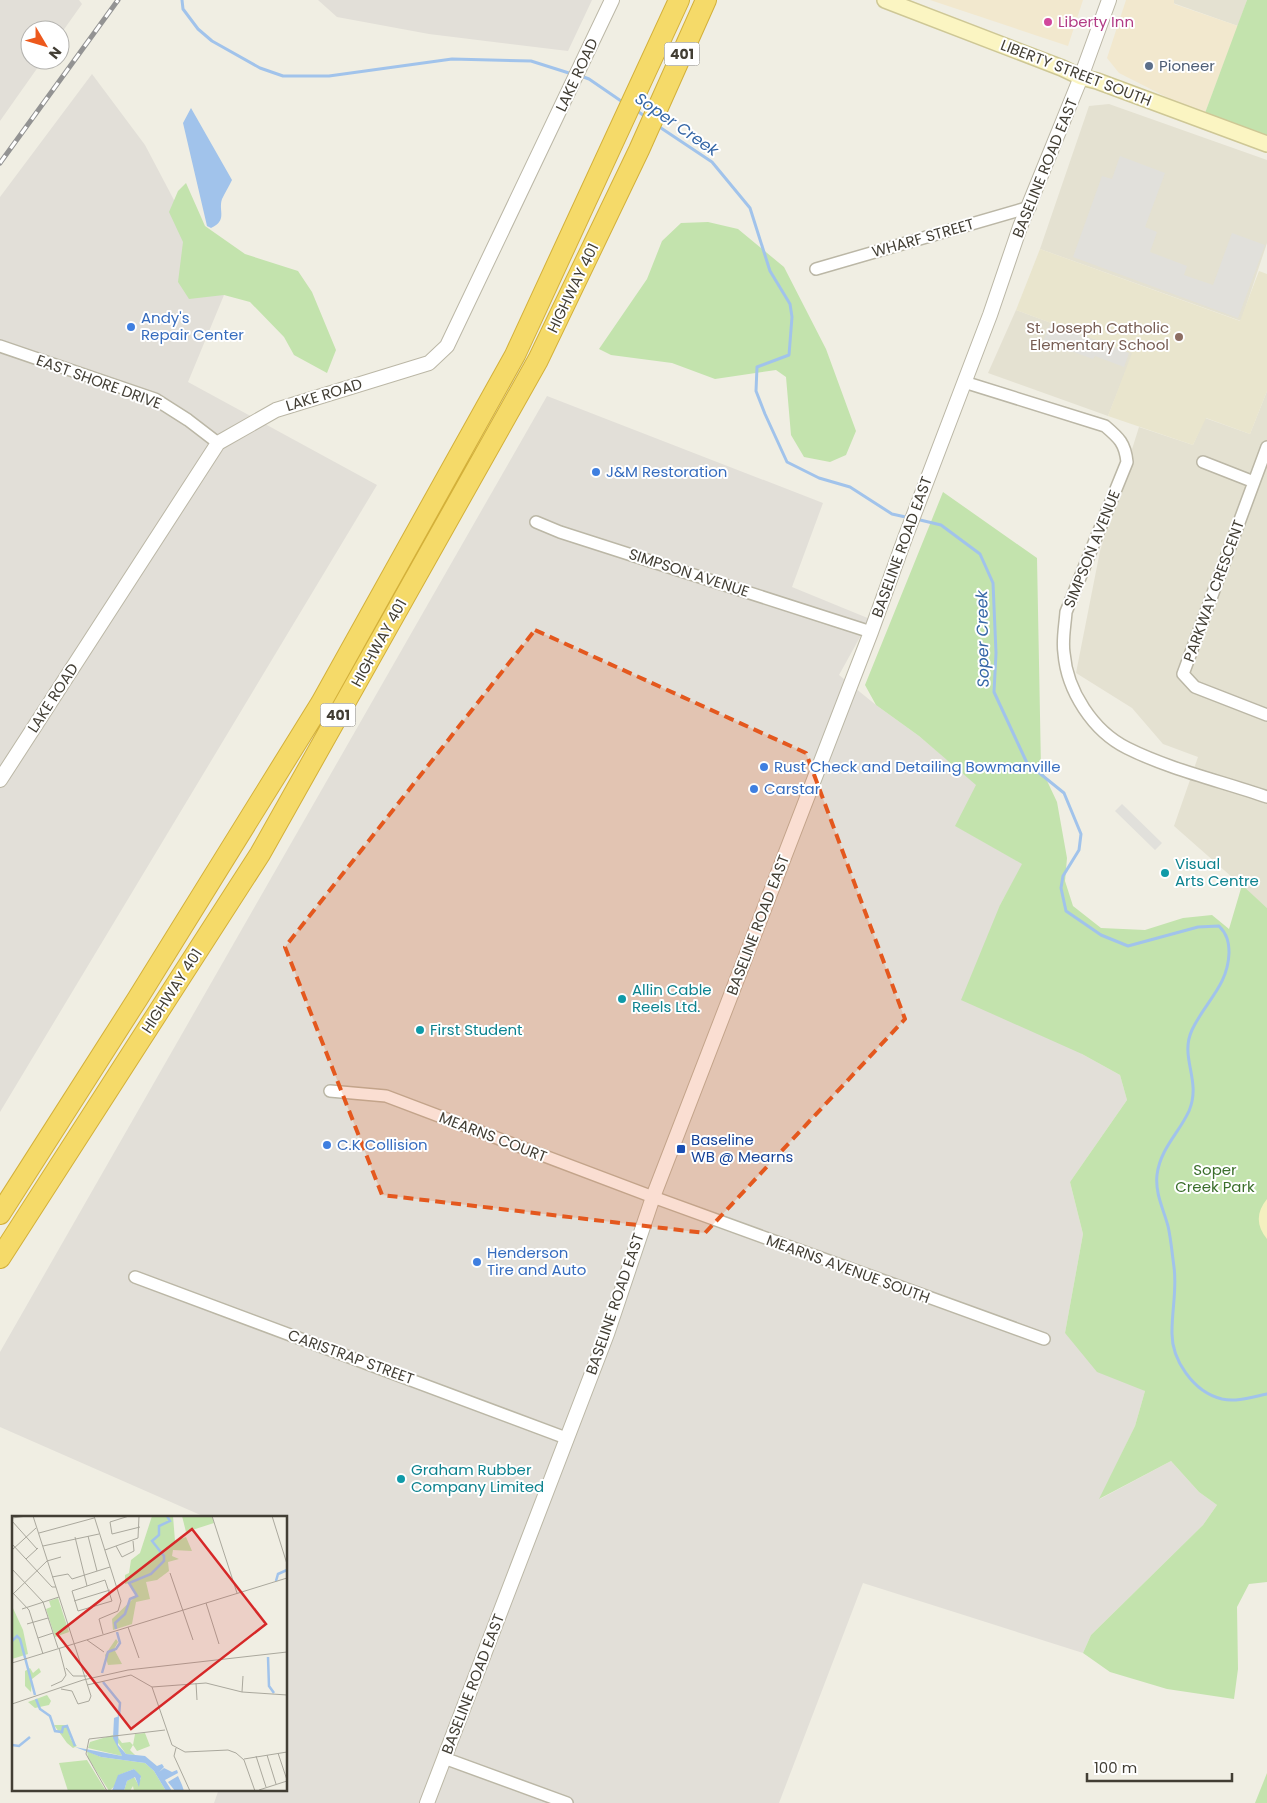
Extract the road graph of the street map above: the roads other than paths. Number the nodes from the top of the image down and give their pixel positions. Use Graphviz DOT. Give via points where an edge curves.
graph roads {
  1 [pos="612,0"];
  2 [pos="670,0"];
  3 [pos="679,0"];
  4 [pos="706,0"];
  5 [pos="716,0"];
  6 [pos="885,0"];
  7 [pos="1109,0"];
  8 [pos="644,75"];
  9 [pos="1081,77"];
  10 [pos="658,108"];
  11 [pos="1267,144"];
  12 [pos="1030,207"];
  13 [pos="816,269"];
  14 [pos="0,346"];
  15 [pos="964,382"];
  16 [pos="218,443"];
  17 [pos="1267,447"];
  18 [pos="1203,462"];
  19 [pos="1254,482"];
  20 [pos="536,522"];
  21 [pos="870,632"];
  22 [pos="1267,715"];
  23 [pos="0,780"];
  24 [pos="1267,796"];
  25 [pos="330,1091"];
  26 [pos="653,1197"];
  27 [pos="0,1214"];
  28 [pos="0,1258"];
  29 [pos="135,1277"];
  30 [pos="1044,1339"];
  31 [pos="566,1438"];
  32 [pos="444,1758"];
  33 [pos="427,1803"];
  34 [pos="567,1803"];
  1 -- 16 [label="street, LAKE ROAD" via="447,346 429,362 276,410"];
  2 -- 8 [label="highway"];
  3 -- 8 [label="highway, HIGHWAY 401 / 401"];
  4 -- 10 [label="highway, HIGHWAY 401 / 401"];
  5 -- 10 [label="highway" via="678,81"];
  6 -- 9 [label="main road, LIBERTY STREET SOUTH"];
  7 -- 9 [label="street, BASELINE ROAD EAST"];
  8 -- 27 [label="highway, HIGHWAY 401 / 401" via="515,355 321,703"];
  9 -- 11 [label="main road, LIBERTY STREET SOUTH"];
  9 -- 12 [label="street, BASELINE ROAD EAST"];
  10 -- 28 [label="highway, HIGHWAY 401 / 401" via="538,360 260,854"];
  12 -- 13 [label="street, WHARF STREET"];
  12 -- 15 [label="street, BASELINE ROAD EAST"];
  14 -- 16 [label="street, EAST SHORE DRIVE" via="155,399"];
  15 -- 21 [label="street, BASELINE ROAD EAST"];
  15 -- 24 [label="street, SIMPSON AVENUE" via="1105,426 1125,447 1127,462 1066,612 1064,654 1070,680 1088,714 1110,737 1126,747 1180,769"];
  16 -- 23 [label="street, LAKE ROAD"];
  17 -- 19 [label="street, PARKWAY CRESCENT"];
  18 -- 19 [label="street"];
  19 -- 22 [label="street, PARKWAY CRESCENT" via="1183,674 1195,687"];
  20 -- 21 [label="street, SIMPSON AVENUE"];
  21 -- 26 [label="street, BASELINE ROAD EAST"];
  25 -- 26 [label="street, MEARNS COURT" via="386,1096"];
  26 -- 30 [label="street, MEARNS AVENUE SOUTH"];
  26 -- 31 [label="street, BASELINE ROAD EAST"];
  29 -- 31 [label="street, CARISTRAP STREET"];
  31 -- 32 [label="street, BASELINE ROAD EAST"];
  32 -- 33 [label="street, BASELINE ROAD EAST"];
  32 -- 34 [label="street"];
}
